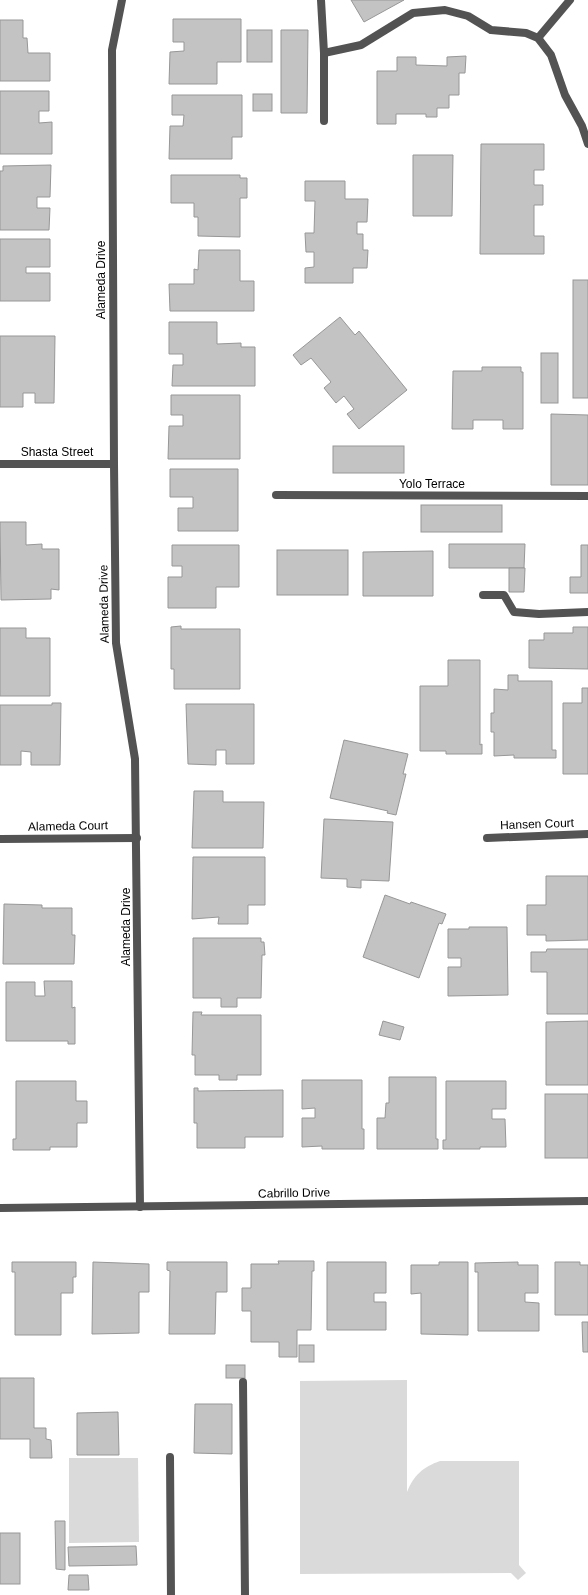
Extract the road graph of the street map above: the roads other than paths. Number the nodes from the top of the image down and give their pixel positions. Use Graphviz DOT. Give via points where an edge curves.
graph roads {
  1 [pos="122,0"];
  2 [pos="321,0"];
  3 [pos="570,0"];
  4 [pos="538,38"];
  5 [pos="324,53"];
  6 [pos="324,121"];
  7 [pos="588,144"];
  8 [pos="0,464"];
  9 [pos="114,464"];
  10 [pos="276,495"];
  11 [pos="588,496"];
  12 [pos="483,595"];
  13 [pos="588,612"];
  14 [pos="588,834"];
  15 [pos="137,838"];
  16 [pos="487,838"];
  17 [pos="0,839"];
  18 [pos="588,1201"];
  19 [pos="140,1207"];
  20 [pos="0,1208"];
  21 [pos="243,1382"];
  22 [pos="170,1457"];
  23 [pos="171,1595"];
  24 [pos="245,1595"];
  1 -- 9 [label="street, Alameda Drive" via="112,50"];
  2 -- 5 [label="street"];
  3 -- 4 [label="street"];
  4 -- 5 [label="street" via="526,33 491,30 468,16 445,10 413,13 361,45"];
  4 -- 7 [label="street" via="551,55 565,95 582,126"];
  5 -- 6 [label="street"];
  8 -- 9 [label="street, Shasta Street"];
  9 -- 15 [label="street, Alameda Drive" via="116,643 136,759"];
  10 -- 11 [label="street, Yolo Terrace"];
  12 -- 13 [label="street" via="504,595 514,612"];
  14 -- 16 [label="street, Hansen Court"];
  15 -- 17 [label="street, Alameda Court"];
  15 -- 19 [label="street, Alameda Drive"];
  18 -- 19 [label="street, Cabrillo Drive"];
  19 -- 20 [label="street, Cabrillo Drive"];
  21 -- 24 [label="street"];
  22 -- 23 [label="street"];
}
